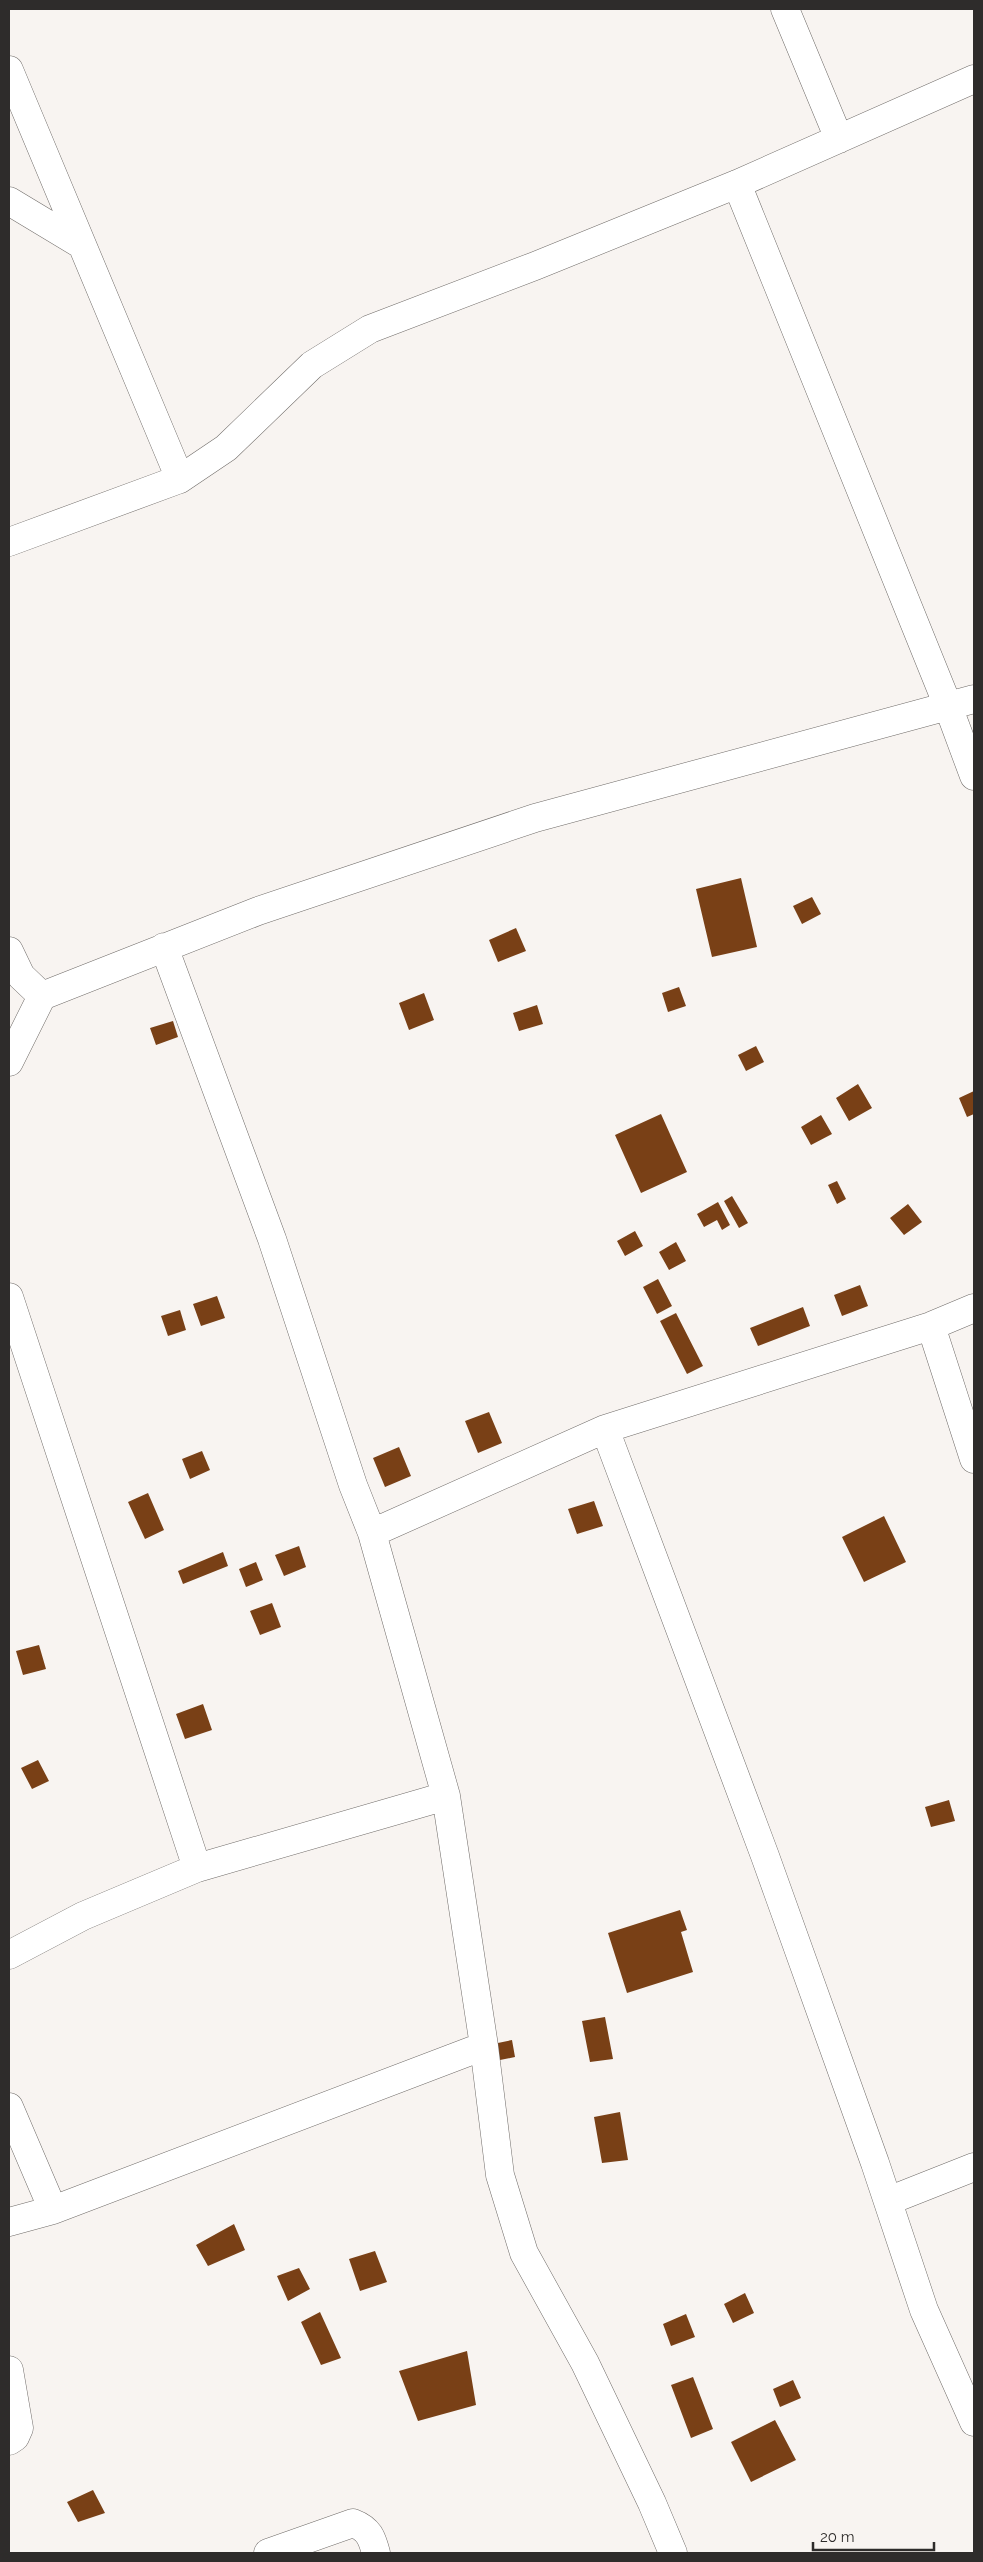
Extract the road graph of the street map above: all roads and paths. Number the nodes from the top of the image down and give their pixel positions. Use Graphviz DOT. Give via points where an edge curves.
graph roads {
  1 [pos="785,9"];
  2 [pos="9,70"];
  3 [pos="974,79"];
  4 [pos="839,139"];
  5 [pos="736,184"];
  6 [pos="9,200"];
  7 [pos="82,245"];
  8 [pos="180,479"];
  9 [pos="9,542"];
  10 [pos="974,699"];
  11 [pos="948,706"];
  12 [pos="974,776"];
  13 [pos="164,948"];
  14 [pos="9,950"];
  15 [pos="42,996"];
  16 [pos="9,1062"];
  17 [pos="9,1297"];
  18 [pos="974,1308"];
  19 [pos="931,1326"];
  20 [pos="605,1429"];
  21 [pos="974,1459"];
  22 [pos="372,1534"];
  23 [pos="446,1796"];
  24 [pos="197,1868"];
  25 [pos="9,1955"];
  26 [pos="484,2046"];
  27 [pos="9,2106"];
  28 [pos="974,2167"];
  29 [pos="888,2201"];
  30 [pos="53,2210"];
  31 [pos="9,2222"];
  32 [pos="9,2370"];
  33 [pos="974,2422"];
  34 [pos="9,2441"];
  35 [pos="268,2553"];
  36 [pos="376,2553"];
  37 [pos="673,2553"];
  1 -- 4 [label="street"];
  2 -- 7 [label="street"];
  3 -- 4 [label="street"];
  4 -- 5 [label="street"];
  5 -- 8 [label="street" via="370,329 312,365 226,448"];
  5 -- 11 [label="street"];
  6 -- 7 [label="street"];
  7 -- 8 [label="street"];
  8 -- 9 [label="street"];
  10 -- 11 [label="street"];
  11 -- 12 [label="street"];
  11 -- 13 [label="street" via="535,818 258,911"];
  13 -- 15 [label="street"];
  13 -- 22 [label="street" via="272,1239"];
  14 -- 15 [label="street" via="21,976"];
  15 -- 16 [label="street"];
  17 -- 24 [label="street"];
  18 -- 19 [label="street"];
  19 -- 20 [label="street"];
  19 -- 21 [label="street"];
  20 -- 22 [label="street"];
  20 -- 29 [label="street" via="762,1847"];
  22 -- 23 [label="street"];
  23 -- 24 [label="street"];
  23 -- 26 [label="street"];
  24 -- 25 [label="street" via="83,1916"];
  26 -- 30 [label="street"];
  26 -- 37 [label="street" via="500,2175 524,2253 584,2363"];
  27 -- 30 [label="street"];
  28 -- 29 [label="street"];
  29 -- 33 [label="street" via="924,2310"];
  30 -- 31 [label="street"];
  32 -- 34 [label="street" via="18,2428 15,2437"];
  35 -- 36 [label="street" via="353,2523 369,2533"];
}
